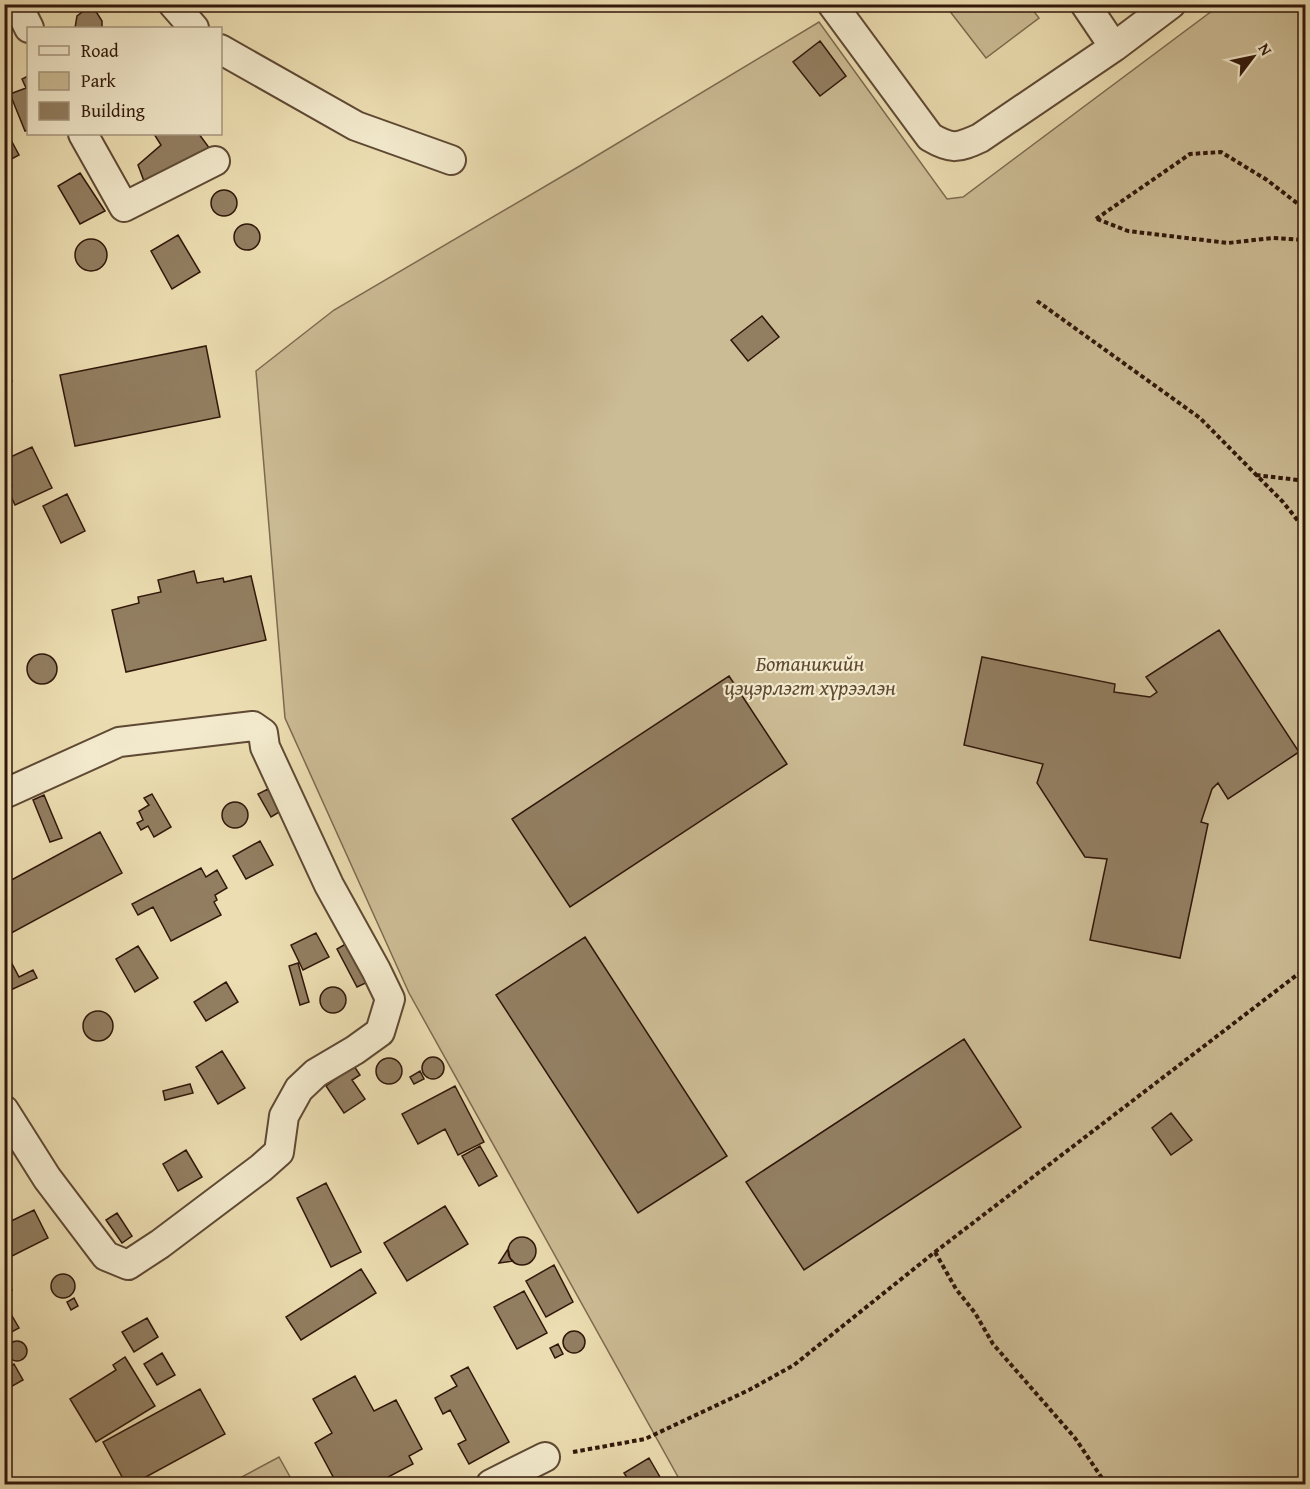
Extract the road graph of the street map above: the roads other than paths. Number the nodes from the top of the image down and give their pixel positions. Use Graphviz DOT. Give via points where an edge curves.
graph roads {
  1 [pos="173,4"];
  2 [pos="832,4"];
  3 [pos="1085,4"];
  4 [pos="1171,4"];
  5 [pos="193,27"];
  6 [pos="1114,47"];
  7 [pos="222,50"];
  8 [pos="84,135"];
  9 [pos="451,160"];
  10 [pos="215,161"];
  11 [pos="4,794"];
  12 [pos="4,1110"];
  13 [pos="545,1457"];
  14 [pos="491,1485"];
  1 -- 5 [label="street"];
  2 -- 6 [label="street" via="930,137 946,146 962,146 980,138"];
  3 -- 6 [label="street"];
  4 -- 6 [label="street"];
  7 -- 9 [label="street" via="356,126"];
  8 -- 10 [label="street" via="124,207"];
  11 -- 12 [label="street" via="119,742 253,726 263,733 265,747 329,885 390,999 380,1032 316,1073 299,1089 284,1116 279,1152 128,1265 106,1256 47,1178"];
  13 -- 14 [label="street"];
}
